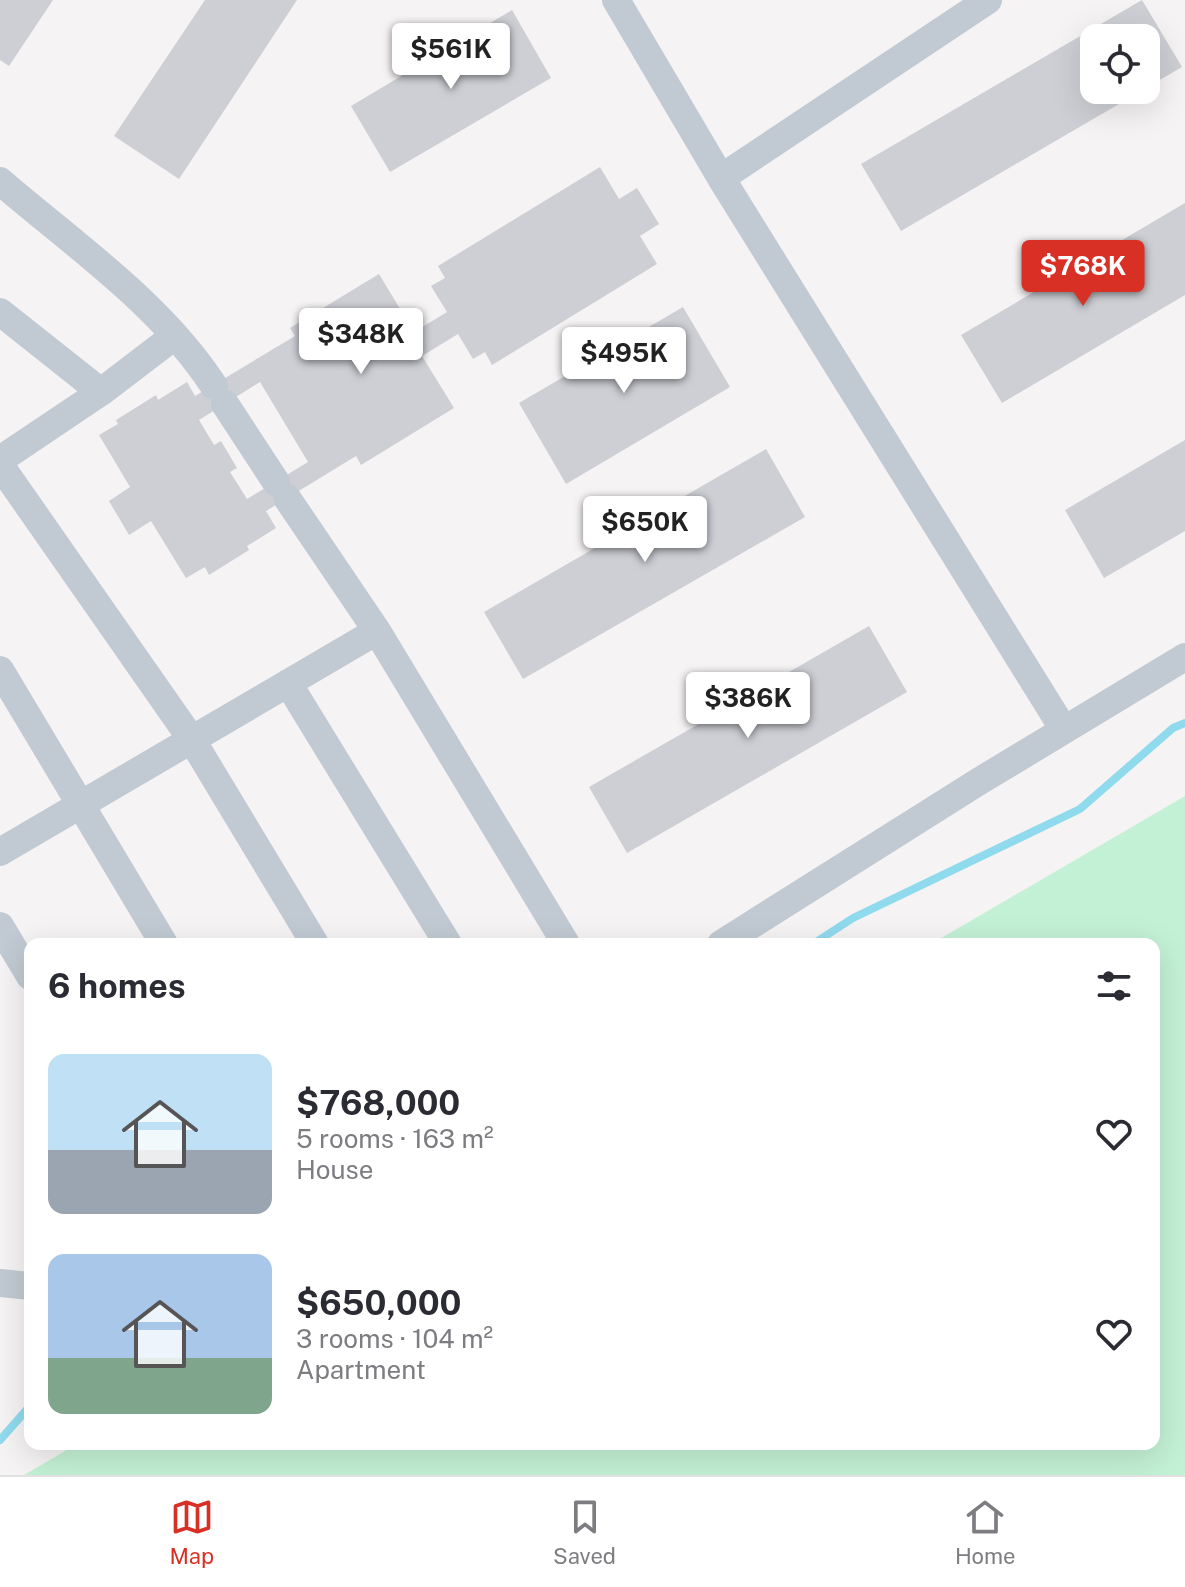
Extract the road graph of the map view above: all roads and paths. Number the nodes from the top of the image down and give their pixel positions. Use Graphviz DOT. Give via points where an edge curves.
graph roads {
  1 [pos="616,0"];
  2 [pos="988,0"];
  3 [pos="721,178"];
  4 [pos="0,181"];
  5 [pos="0,312"];
  6 [pos="173,337"];
  7 [pos="101,392"];
  8 [pos="0,463"];
  9 [pos="377,631"];
  10 [pos="1185,657"];
  11 [pos="0,670"];
  12 [pos="288,683"];
  13 [pos="1064,730"];
  14 [pos="192,740"];
  15 [pos="81,805"];
  16 [pos="0,852"];
  17 [pos="0,926"];
  18 [pos="160,938"];
  19 [pos="311,938"];
  20 [pos="444,938"];
  21 [pos="562,938"];
  22 [pos="731,938"];
  23 [pos="24,966"];
  24 [pos="0,1283"];
  25 [pos="24,1285"];
  1 -- 3 [label="lane"];
  2 -- 3 [label="lane"];
  3 -- 13 [label="lane"];
  4 -- 6 [label="lane" via="141,302"];
  5 -- 7 [label="lane"];
  6 -- 7 [label="lane"];
  6 -- 9 [label="lane" via="219,395"];
  7 -- 8 [label="lane"];
  8 -- 14 [label="lane"];
  9 -- 12 [label="lane"];
  9 -- 21 [label="lane"];
  10 -- 13 [label="lane"];
  11 -- 15 [label="lane"];
  12 -- 14 [label="lane"];
  12 -- 20 [label="lane"];
  13 -- 22 [label="lane"];
  14 -- 15 [label="lane"];
  14 -- 19 [label="lane"];
  15 -- 16 [label="lane"];
  15 -- 18 [label="lane"];
  17 -- 23 [label="lane"];
  24 -- 25 [label="lane"];
}
